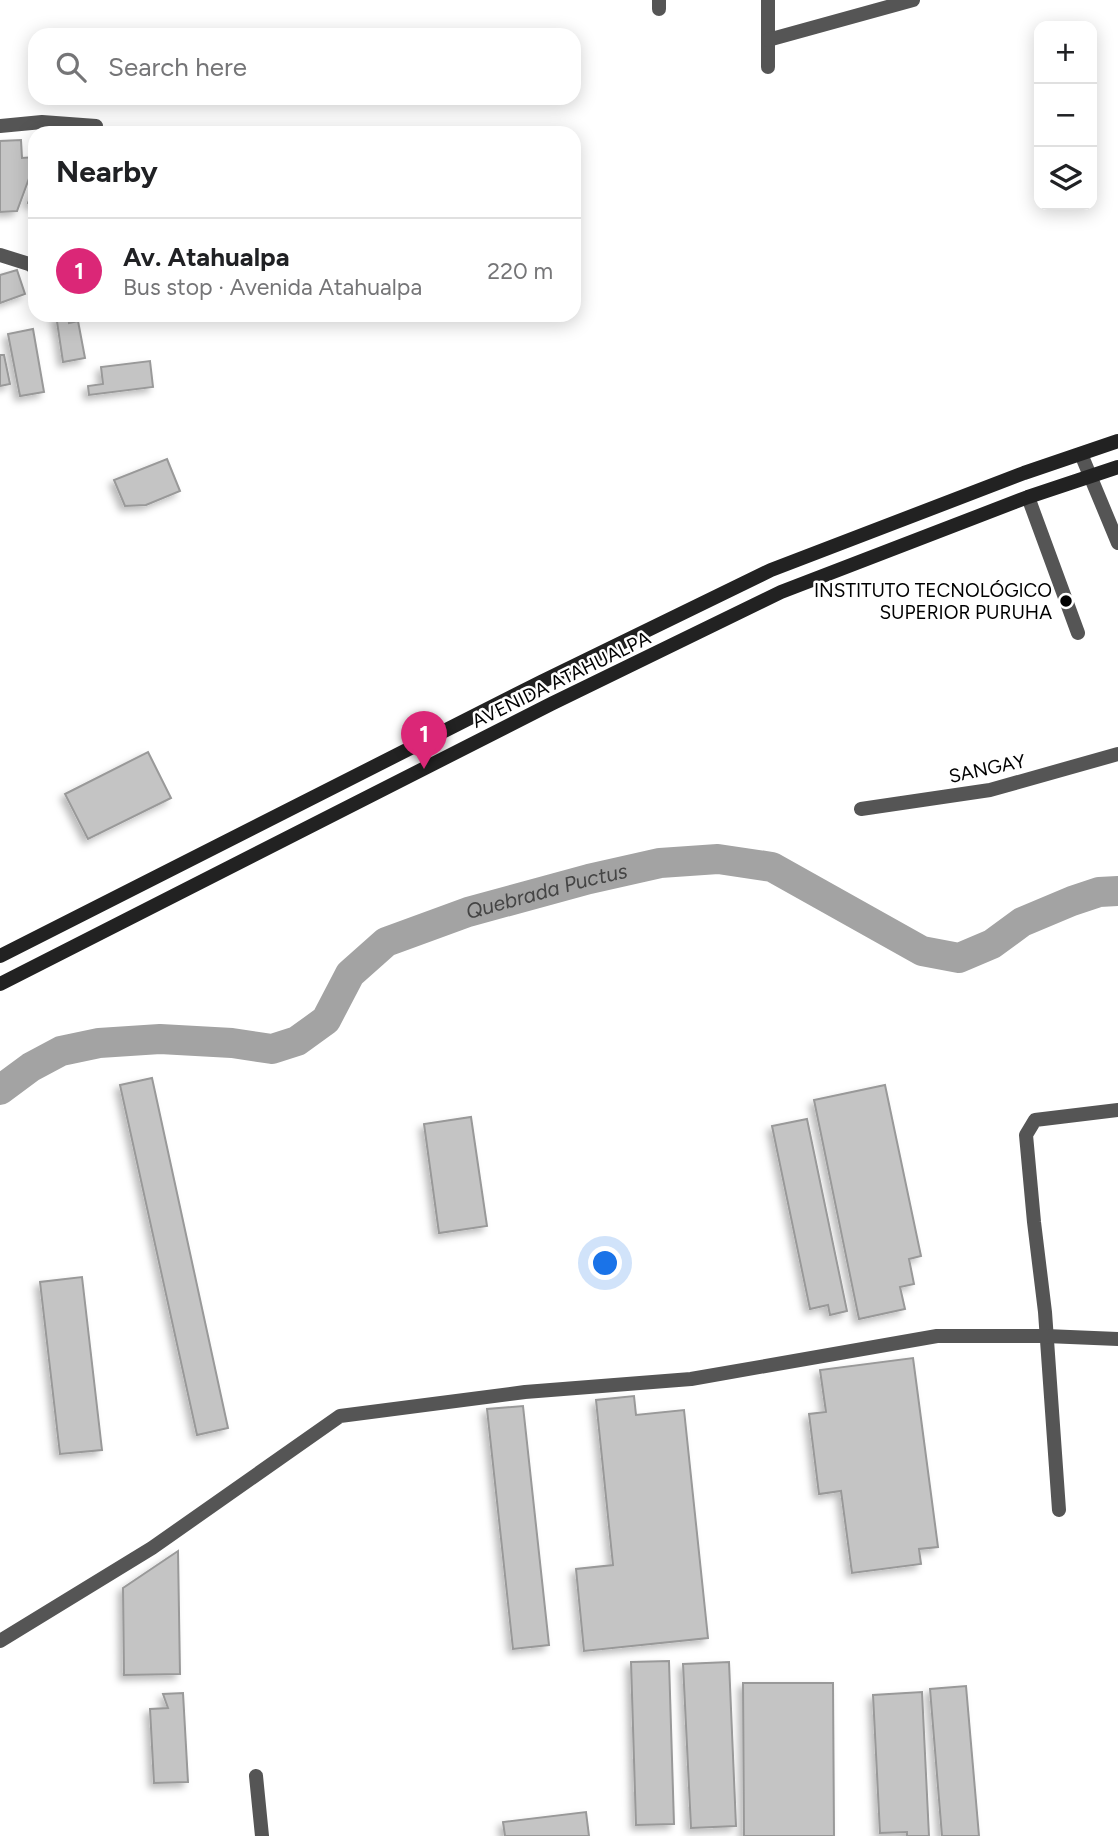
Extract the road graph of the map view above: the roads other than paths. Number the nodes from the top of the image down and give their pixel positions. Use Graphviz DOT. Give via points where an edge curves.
graph roads {
  1 [pos="768,0"];
  2 [pos="913,0"];
  3 [pos="768,40"];
  4 [pos="768,67"];
  5 [pos="0,126"];
  6 [pos="96,126"];
  7 [pos="0,255"];
  8 [pos="28,264"];
  9 [pos="1118,442"];
  10 [pos="1081,454"];
  11 [pos="1118,467"];
  12 [pos="1091,477"];
  13 [pos="1028,497"];
  14 [pos="860,536"];
  15 [pos="1118,543"];
  16 [pos="870,558"];
  17 [pos="658,625"];
  18 [pos="1078,633"];
  19 [pos="669,647"];
  20 [pos="424,742"];
  21 [pos="1118,754"];
  22 [pos="435,763"];
  23 [pos="861,809"];
  24 [pos="222,844"];
  25 [pos="233,865"];
  26 [pos="0,956"];
  27 [pos="0,984"];
  28 [pos="1118,1110"];
  29 [pos="1046,1336"];
  30 [pos="1118,1339"];
  31 [pos="1059,1510"];
  32 [pos="0,1641"];
  33 [pos="256,1776"];
  34 [pos="262,1836"];
  1 -- 3 [label="street"];
  2 -- 3 [label="street"];
  3 -- 4 [label="street"];
  5 -- 6 [label="street" via="42,121"];
  7 -- 8 [label="street"];
  9 -- 10 [label="main road, AVENIDA ATAHUALPA"];
  10 -- 12 [label="street"];
  10 -- 14 [label="main road, AVENIDA ATAHUALPA"];
  11 -- 12 [label="main road, AVENIDA ATAHUALPA"];
  12 -- 13 [label="main road, AVENIDA ATAHUALPA"];
  12 -- 15 [label="street"];
  13 -- 16 [label="main road, AVENIDA ATAHUALPA"];
  13 -- 18 [label="street"];
  14 -- 16 [label="main road"];
  14 -- 17 [label="main road, AVENIDA ATAHUALPA" via="771,569"];
  16 -- 19 [label="main road, AVENIDA ATAHUALPA" via="781,592"];
  17 -- 19 [label="main road"];
  17 -- 20 [label="main road, AVENIDA ATAHUALPA"];
  19 -- 22 [label="main road, AVENIDA ATAHUALPA"];
  20 -- 22 [label="main road"];
  20 -- 24 [label="main road, AVENIDA ATAHUALPA"];
  21 -- 23 [label="street, SANGAY" via="990,790"];
  22 -- 25 [label="main road, AVENIDA ATAHUALPA"];
  24 -- 25 [label="main road"];
  24 -- 26 [label="main road, AVENIDA ATAHUALPA"];
  25 -- 27 [label="main road, AVENIDA ATAHUALPA"];
  28 -- 29 [label="street" via="1035,1120 1026,1135"];
  29 -- 30 [label="street"];
  29 -- 31 [label="street"];
  29 -- 32 [label="street" via="937,1336 691,1379 525,1392 340,1416 152,1548"];
  33 -- 34 [label="street"];
}
